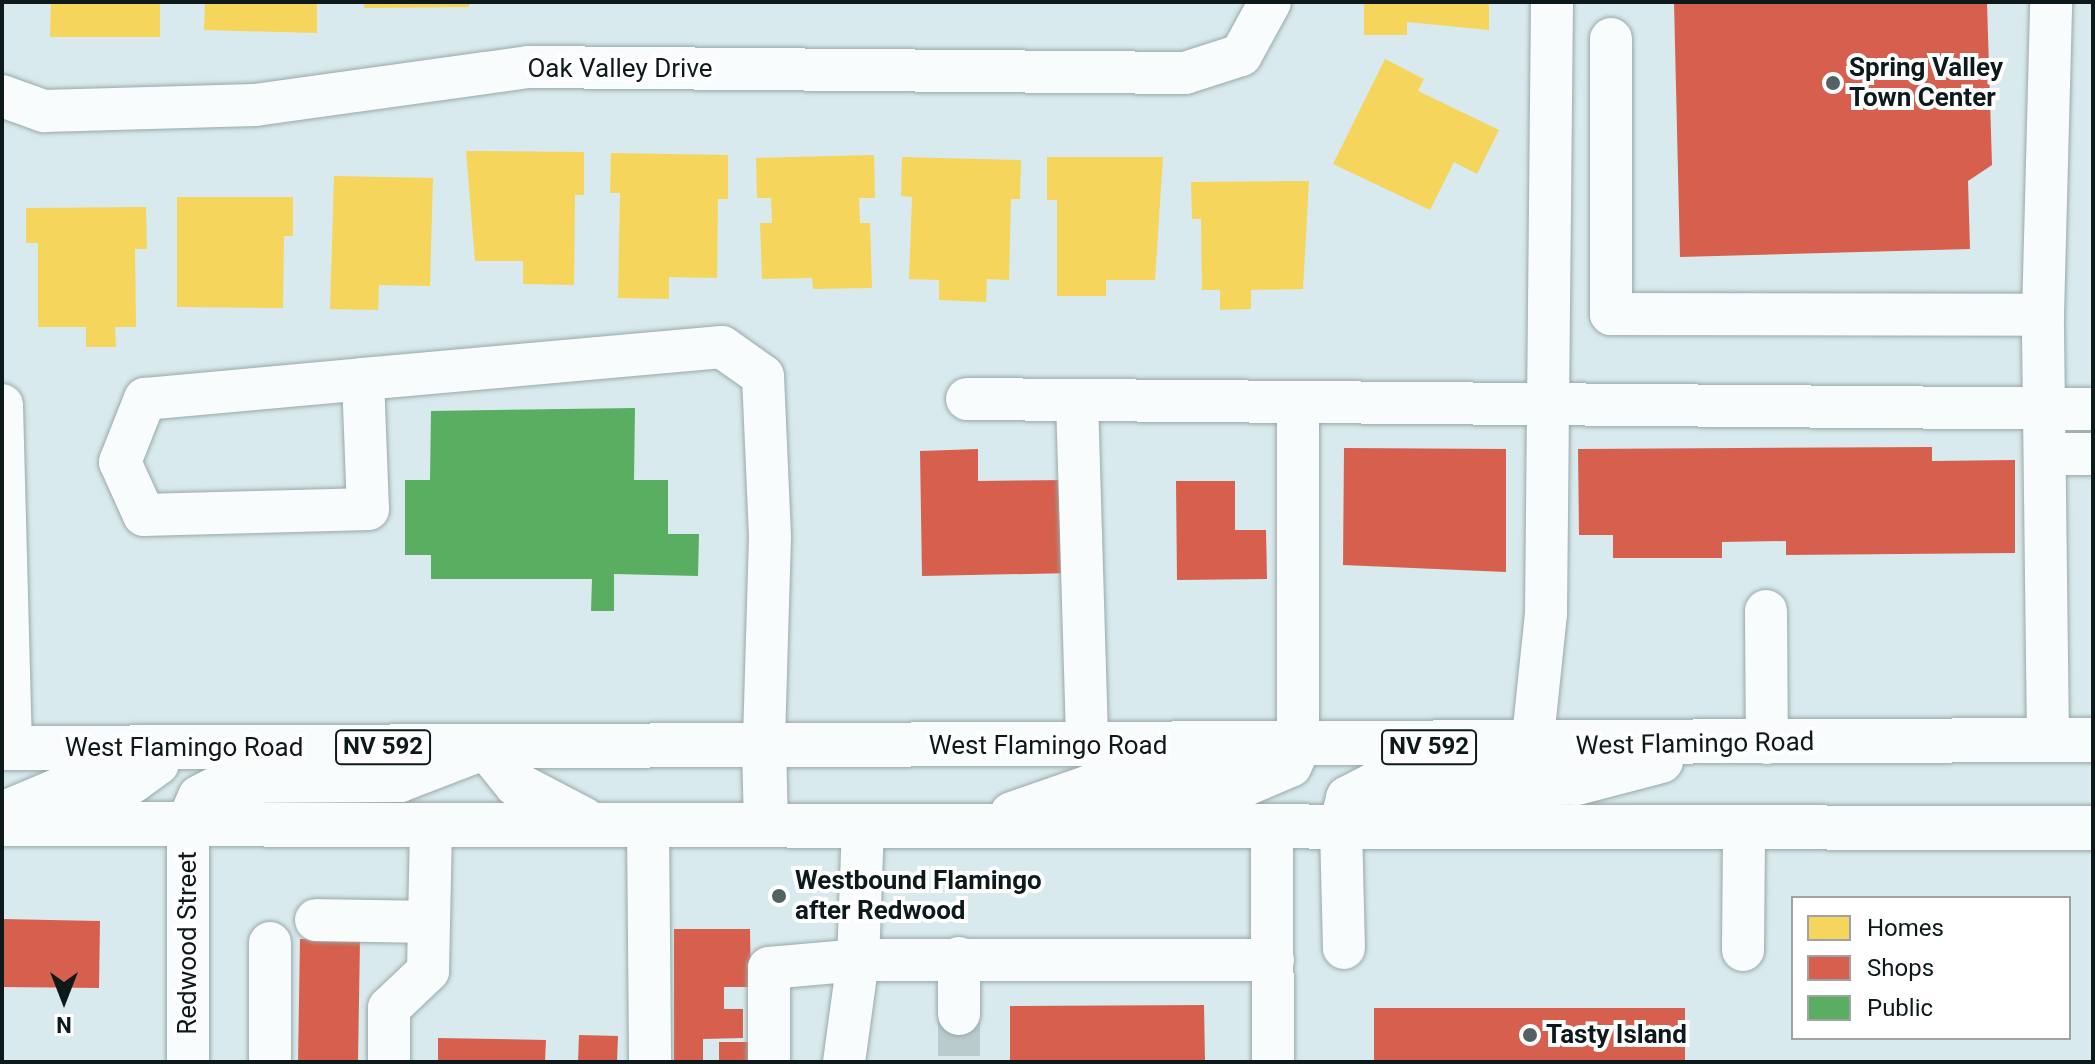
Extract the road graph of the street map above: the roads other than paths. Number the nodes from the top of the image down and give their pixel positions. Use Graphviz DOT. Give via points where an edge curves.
graph roads {
  1 [pos="1270,2"];
  2 [pos="1552,2"];
  3 [pos="2051,2"];
  4 [pos="1611,39"];
  5 [pos="2,96"];
  6 [pos="2043,315"];
  7 [pos="363,379"];
  8 [pos="967,399"];
  9 [pos="1077,400"];
  10 [pos="2,405"];
  11 [pos="1298,406"];
  12 [pos="1547,409"];
  13 [pos="2045,409"];
  14 [pos="2093,409"];
  15 [pos="2045,454"];
  16 [pos="2093,454"];
  17 [pos="1766,611"];
  18 [pos="2048,740"];
  19 [pos="2093,740"];
  20 [pos="1748,743"];
  21 [pos="764,745"];
  22 [pos="1087,746"];
  23 [pos="486,747"];
  24 [pos="1298,747"];
  25 [pos="1532,747"];
  26 [pos="6,748"];
  27 [pos="161,748"];
  28 [pos="2,814"];
  29 [pos="2,824"];
  30 [pos="431,824"];
  31 [pos="597,824"];
  32 [pos="648,824"];
  33 [pos="188,825"];
  34 [pos="766,825"];
  35 [pos="863,825"];
  36 [pos="979,825"];
  37 [pos="1272,827"];
  38 [pos="1341,827"];
  39 [pos="1744,828"];
  40 [pos="2093,828"];
  41 [pos="316,920"];
  42 [pos="429,922"];
  43 [pos="270,943"];
  44 [pos="1344,948"];
  45 [pos="1743,950"];
  46 [pos="959,958"];
  47 [pos="858,960"];
  48 [pos="1273,960"];
  49 [pos="959,1014"];
  50 [pos="188,1062"];
  51 [pos="270,1062"];
  52 [pos="389,1062"];
  53 [pos="650,1062"];
  54 [pos="769,1062"];
  55 [pos="844,1062"];
  56 [pos="1273,1062"];
  1 -- 5 [label="street, Oak Valley Drive" via="1241,55 1185,73 528,67 240,105 44,111"];
  2 -- 12 [label="street"];
  3 -- 6 [label="street"];
  4 -- 6 [label="street" via="1611,314"];
  6 -- 13 [label="street"];
  7 -- 7 [label="street" via="145,399 120,462 144,515 368,509"];
  7 -- 21 [label="street" via="722,347 763,376 770,537"];
  8 -- 9 [label="street"];
  9 -- 11 [label="street"];
  9 -- 22 [label="street"];
  10 -- 26 [label="street"];
  11 -- 12 [label="street"];
  11 -- 24 [label="street"];
  12 -- 13 [label="street"];
  12 -- 25 [label="street" via="1546,614"];
  13 -- 14 [label="street"];
  13 -- 15 [label="street"];
  15 -- 16 [label="street"];
  15 -- 18 [label="street"];
  17 -- 20 [label="street"];
  18 -- 19 [label="main road, West Flamingo Road / NV 592"];
  18 -- 20 [label="main road, West Flamingo Road / NV 592"];
  20 -- 25 [label="main road, West Flamingo Road / NV 592"];
  20 -- 38 [label="main road" via="1577,783 1374,785 1348,798"];
  21 -- 22 [label="main road, West Flamingo Road / NV 592"];
  21 -- 23 [label="main road, West Flamingo Road / NV 592"];
  21 -- 34 [label="main road"];
  22 -- 24 [label="main road, West Flamingo Road / NV 592"];
  23 -- 27 [label="main road, West Flamingo Road / NV 592"];
  23 -- 31 [label="main road" via="516,784"];
  23 -- 33 [label="main road" via="400,780 231,781 200,797"];
  24 -- 25 [label="main road, West Flamingo Road / NV 592"];
  24 -- 36 [label="main road" via="1290,765 1243,785 1090,787"];
  26 -- 27 [label="main road, West Flamingo Road / NV 592"];
  27 -- 28 [label="main road" via="157,763 131,782 64,788"];
  29 -- 33 [label="main road"];
  30 -- 31 [label="main road"];
  30 -- 33 [label="main road"];
  30 -- 42 [label="street"];
  31 -- 32 [label="main road"];
  32 -- 34 [label="main road"];
  32 -- 53 [label="street"];
  33 -- 50 [label="street, Redwood Street"];
  34 -- 35 [label="main road"];
  35 -- 36 [label="main road"];
  35 -- 47 [label="street"];
  36 -- 37 [label="main road"];
  37 -- 38 [label="main road"];
  37 -- 48 [label="street"];
  38 -- 39 [label="main road"];
  38 -- 44 [label="street"];
  39 -- 40 [label="main road"];
  39 -- 45 [label="street"];
  41 -- 42 [label="street"];
  42 -- 52 [label="street" via="428,971 389,1008"];
  43 -- 51 [label="street"];
  46 -- 47 [label="street"];
  46 -- 48 [label="street"];
  46 -- 49 [label="street"];
  47 -- 54 [label="street" via="769,968"];
  47 -- 55 [label="street"];
  48 -- 56 [label="street"];
}
